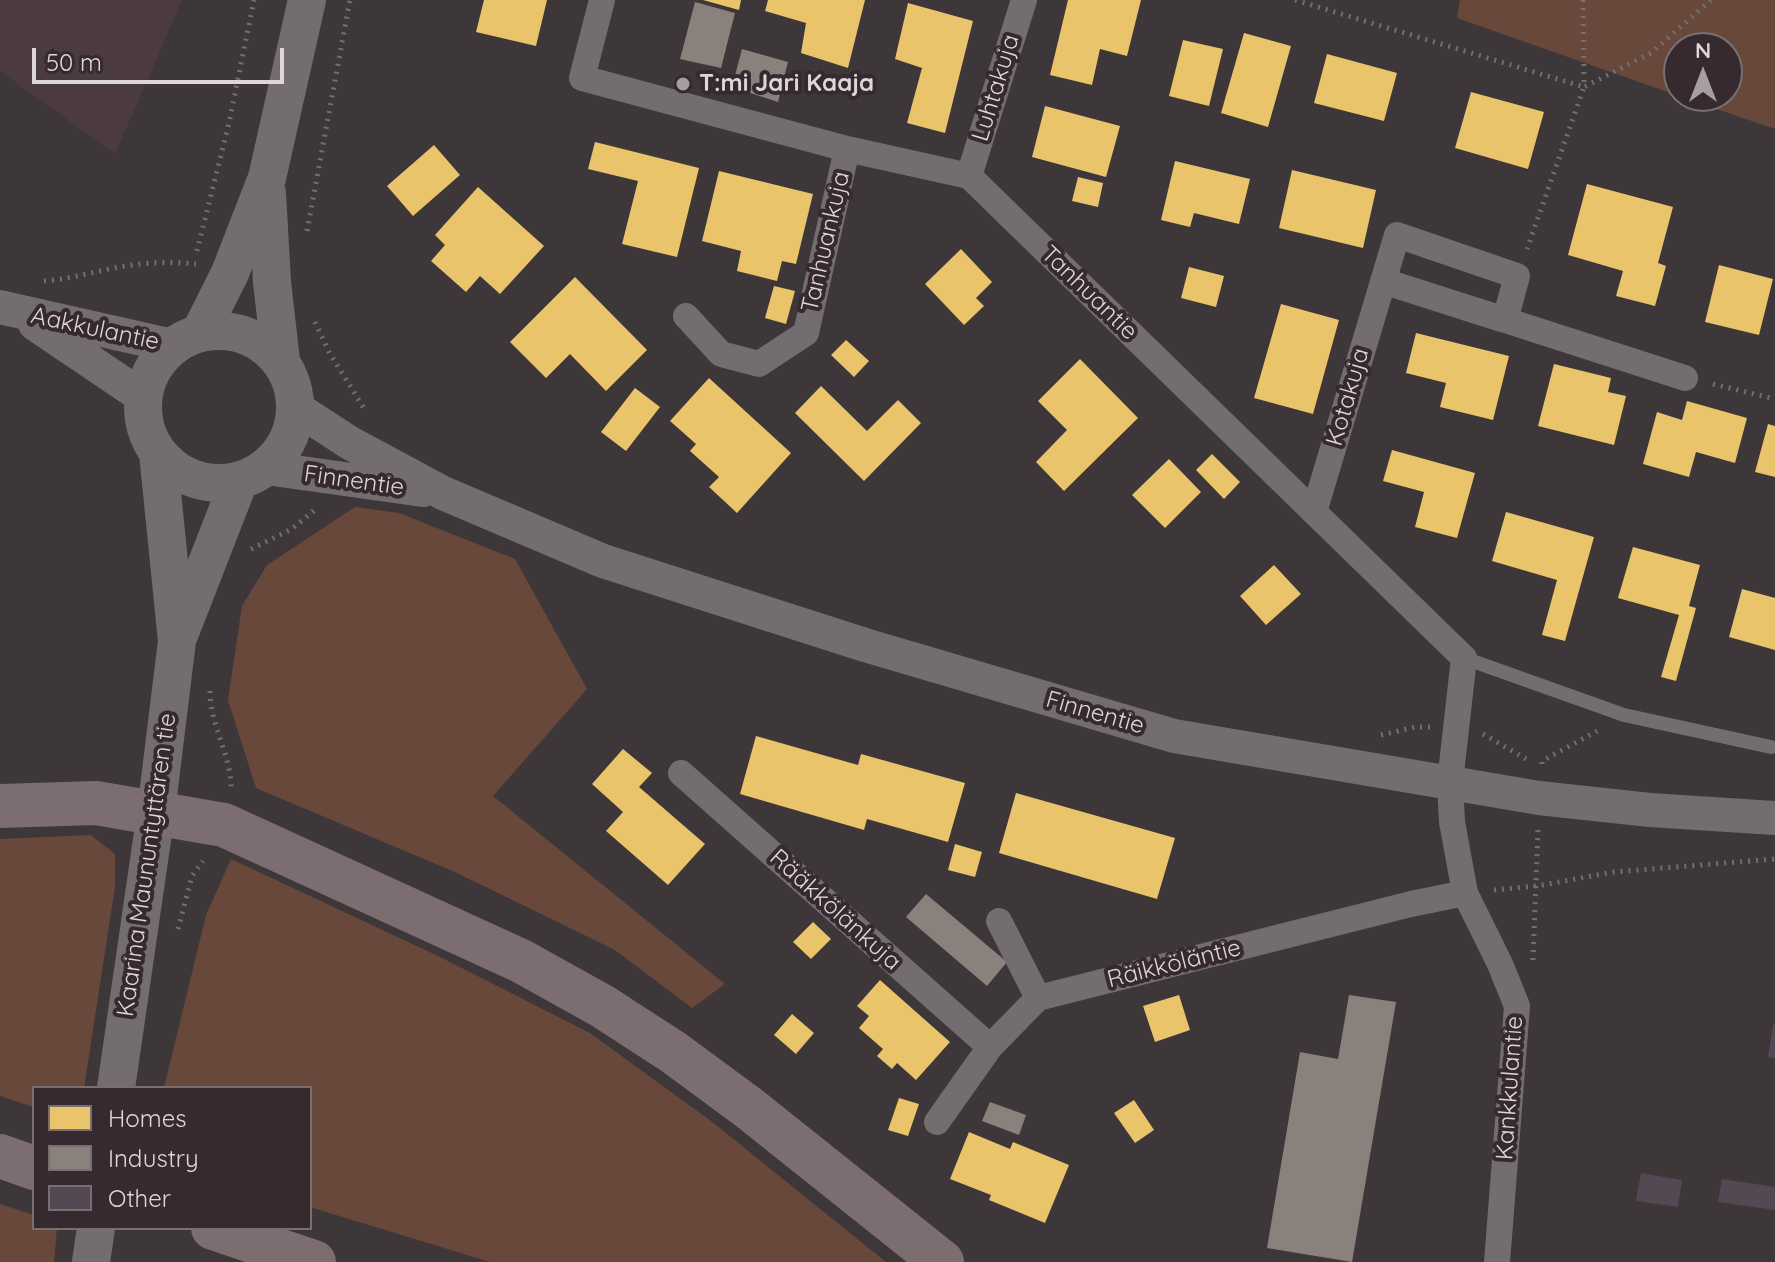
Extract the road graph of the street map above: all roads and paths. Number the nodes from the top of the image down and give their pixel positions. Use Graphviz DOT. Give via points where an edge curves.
graph roads {
  1 [pos="254,0"];
  2 [pos="307,0"];
  3 [pos="350,0"];
  4 [pos="602,0"];
  5 [pos="1024,0"];
  6 [pos="1295,0"];
  7 [pos="1583,0"];
  8 [pos="1711,0"];
  9 [pos="1584,87"];
  10 [pos="847,149"];
  11 [pos="969,176"];
  12 [pos="267,178"];
  13 [pos="305,245"];
  14 [pos="1517,276"];
  15 [pos="33,279"];
  16 [pos="1383,281"];
  17 [pos="9,310"];
  18 [pos="311,313"];
  19 [pos="686,316"];
  20 [pos="1505,320"];
  21 [pos="186,339"];
  22 [pos="281,361"];
  23 [pos="1685,378"];
  24 [pos="143,397"];
  25 [pos="1775,399"];
  26 [pos="296,408"];
  27 [pos="363,409"];
  28 [pos="374,416"];
  29 [pos="350,443"];
  30 [pos="158,453"];
  31 [pos="252,474"];
  32 [pos="338,479"];
  33 [pos="443,493"];
  34 [pos="1314,512"];
  35 [pos="247,551"];
  36 [pos="177,641"];
  37 [pos="1464,658"];
  38 [pos="210,676"];
  39 [pos="1624,715"];
  40 [pos="1456,731"];
  41 [pos="1370,735"];
  42 [pos="1771,747"];
  43 [pos="1542,761"];
  44 [pos="1557,763"];
  45 [pos="681,773"];
  46 [pos="1450,782"];
  47 [pos="1539,798"];
  48 [pos="0,806"];
  49 [pos="156,812"];
  50 [pos="1775,818"];
  51 [pos="224,825"];
  52 [pos="1775,859"];
  53 [pos="1537,886"];
  54 [pos="1465,893"];
  55 [pos="999,921"];
  56 [pos="175,943"];
  57 [pos="1038,998"];
  58 [pos="1517,1006"];
  59 [pos="990,1047"];
  60 [pos="118,1072"];
  61 [pos="937,1122"];
  62 [pos="0,1156"];
  63 [pos="32,1167"];
  64 [pos="96,1230"];
  65 [pos="219,1230"];
  66 [pos="91,1262"];
  67 [pos="314,1262"];
  68 [pos="942,1262"];
  69 [pos="1497,1262"];
  1 -- 15 [label="path" via="194,264 158,262 74,278"];
  2 -- 12 [label="main road"];
  3 -- 13 [label="path"];
  4 -- 10 [label="street" via="582,78"];
  5 -- 11 [label="street, Luhtakuja"];
  6 -- 9 [label="path"];
  7 -- 9 [label="path"];
  8 -- 9 [label="path" via="1651,53"];
  9 -- 14 [label="path"];
  10 -- 11 [label="street"];
  10 -- 19 [label="street, Tanhuankuja" via="806,333 759,364 721,354"];
  11 -- 34 [label="street, Tanhuantie"];
  12 -- 21 [label="main road" via="230,273"];
  12 -- 22 [label="main road"];
  14 -- 16 [label="street, Kotakuja" via="1397,235"];
  14 -- 20 [label="street"];
  16 -- 20 [label="street"];
  16 -- 34 [label="street, Kotakuja"];
  17 -- 21 [label="street, Aakkulantie"];
  17 -- 24 [label="street, Aakkulantie"];
  18 -- 27 [label="path"];
  20 -- 23 [label="street"];
  21 -- 22 [label="main road" via="222,331 245,334"];
  21 -- 24 [label="main road" via="159,360"];
  22 -- 26 [label="main road"];
  23 -- 25 [label="path"];
  24 -- 30 [label="main road" via="146,426"];
  26 -- 29 [label="street, Finnentie"];
  26 -- 31 [label="main road" via="282,452"];
  27 -- 28 [label="path"];
  27 -- 29 [label="path"];
  29 -- 33 [label="street, Finnentie"];
  30 -- 31 [label="main road" via="194,480 216,484"];
  30 -- 36 [label="main road, Kaarina Maununtyttären tie"];
  31 -- 32 [label="street, Finnentie"];
  31 -- 36 [label="main road, Kaarina Maununtyttären tie"];
  32 -- 33 [label="street, Finnentie"];
  32 -- 35 [label="path" via="313,513"];
  33 -- 46 [label="street, Finnentie" via="603,561 1174,736"];
  34 -- 37 [label="street, Tanhuantie"];
  36 -- 49 [label="main road, Kaarina Maununtyttären tie"];
  37 -- 39 [label="lane"];
  37 -- 40 [label="street"];
  38 -- 51 [label="path" via="210,705 231,771"];
  39 -- 42 [label="lane"];
  39 -- 43 [label="path"];
  40 -- 41 [label="path" via="1415,727"];
  40 -- 43 [label="path" via="1486,735 1515,754"];
  40 -- 46 [label="street"];
  43 -- 44 [label="path"];
  43 -- 47 [label="path"];
  45 -- 59 [label="street, Rääkkölänkuja"];
  46 -- 47 [label="street, Finnentie"];
  46 -- 54 [label="street, Kankkulantie"];
  47 -- 50 [label="street, Finnentie"];
  47 -- 53 [label="path"];
  48 -- 49 [label="highway" via="96,803"];
  49 -- 51 [label="highway"];
  49 -- 60 [label="main road, Kaarina Maununtyttären tie"];
  51 -- 56 [label="path" via="192,876"];
  51 -- 68 [label="highway" via="521,961 602,1006 749,1108"];
  52 -- 53 [label="path" via="1614,872"];
  53 -- 54 [label="path"];
  53 -- 58 [label="path" via="1532,970"];
  54 -- 57 [label="street, Räikköläntie"];
  54 -- 58 [label="street, Kankkulantie"];
  55 -- 57 [label="street"];
  57 -- 59 [label="street"];
  58 -- 69 [label="street, Kankkulantie"];
  59 -- 61 [label="street"];
  62 -- 63 [label="highway"];
  64 -- 66 [label="main road"];
  65 -- 67 [label="highway"];
}
